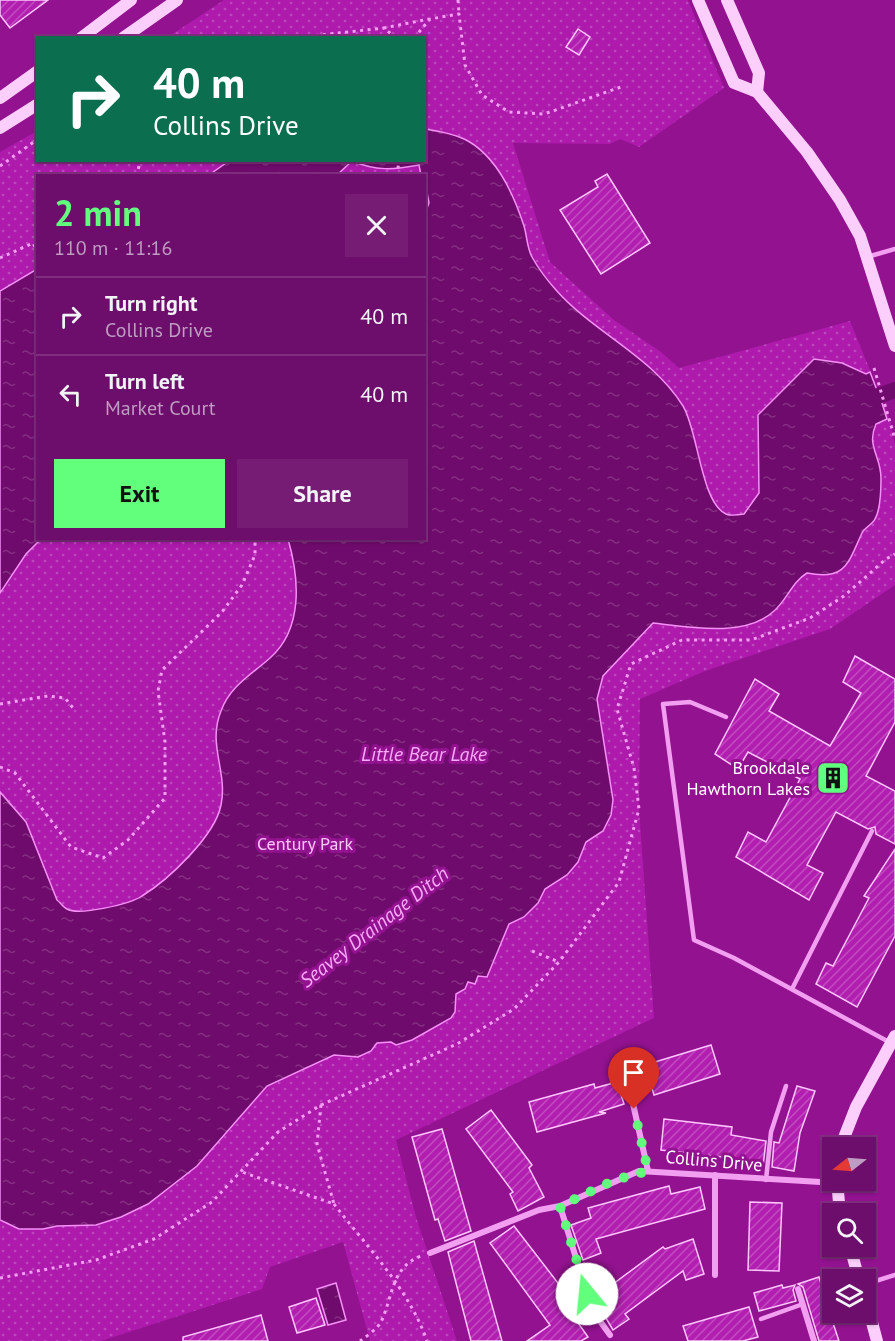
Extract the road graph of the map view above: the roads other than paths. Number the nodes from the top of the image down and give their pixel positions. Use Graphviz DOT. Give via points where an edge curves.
graph roads {
  1 [pos="131,0"];
  2 [pos="698,0"];
  3 [pos="727,0"];
  4 [pos="170,2"];
  5 [pos="84,36"];
  6 [pos="126,36"];
  7 [pos="36,72"];
  8 [pos="757,92"];
  9 [pos="0,98"];
  10 [pos="36,105"];
  11 [pos="0,128"];
  12 [pos="895,249"];
  13 [pos="867,256"];
  14 [pos="893,341"];
  15 [pos="726,717"];
  16 [pos="872,831"];
  17 [pos="792,989"];
  18 [pos="893,1040"];
  19 [pos="623,1059"];
  20 [pos="786,1086"];
  21 [pos="844,1137"];
  22 [pos="648,1171"];
  23 [pos="715,1175"];
  24 [pos="766,1180"];
  25 [pos="822,1182"];
  26 [pos="560,1206"];
  27 [pos="430,1252"];
  28 [pos="715,1275"];
  29 [pos="895,1275"];
  30 [pos="876,1281"];
  31 [pos="798,1289"];
  32 [pos="803,1304"];
  33 [pos="761,1319"];
  34 [pos="873,1323"];
  35 [pos="610,1335"];
  36 [pos="814,1341"];
  37 [pos="878,1341"];
  1 -- 5 [label="street"];
  2 -- 8 [label="street" via="734,83"];
  3 -- 8 [label="street" via="759,73"];
  4 -- 6 [label="street"];
  7 -- 9 [label="street"];
  8 -- 13 [label="street" via="807,152 840,200"];
  10 -- 11 [label="street"];
  12 -- 13 [label="lane"];
  13 -- 14 [label="street"];
  15 -- 17 [label="lane" via="690,702 663,704 694,940"];
  16 -- 17 [label="lane"];
  17 -- 18 [label="lane"];
  18 -- 21 [label="street"];
  19 -- 22 [label="street"];
  20 -- 24 [label="lane" via="771,1132"];
  22 -- 23 [label="street, Collins Drive"];
  22 -- 26 [label="street, Collins Drive" via="615,1180"];
  23 -- 24 [label="street, Collins Drive"];
  23 -- 28 [label="street"];
  24 -- 25 [label="street, Collins Drive"];
  26 -- 27 [label="street, Collins Drive" via="539,1210"];
  26 -- 35 [label="street" via="592,1310"];
  29 -- 30 [label="lane"];
  31 -- 32 [label="street"];
  32 -- 33 [label="lane"];
  32 -- 36 [label="street"];
  34 -- 37 [label="street"];
}
